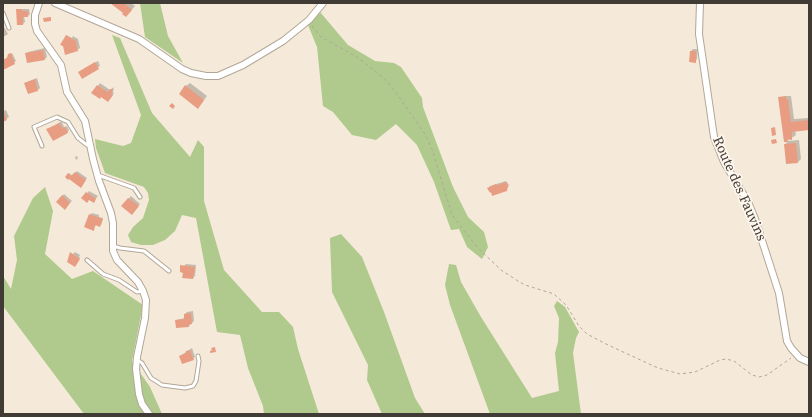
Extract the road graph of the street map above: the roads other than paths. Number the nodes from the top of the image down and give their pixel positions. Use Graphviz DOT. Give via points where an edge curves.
graph roads {
  1 [pos="38,3"];
  2 [pos="55,3"];
  3 [pos="323,3"];
  4 [pos="700,3"];
  5 [pos="3,13"];
  6 [pos="9,28"];
  7 [pos="90,144"];
  8 [pos="42,146"];
  9 [pos="98,175"];
  10 [pos="140,197"];
  11 [pos="113,246"];
  12 [pos="87,260"];
  13 [pos="169,271"];
  14 [pos="143,291"];
  15 [pos="198,356"];
  16 [pos="137,360"];
  17 [pos="809,362"];
  18 [pos="149,414"];
  1 -- 7 [label="street" via="35,15 37,31 61,65 67,92 85,121"];
  2 -- 3 [label="street" via="139,39 191,73 206,76 218,76 244,65 284,41 309,20"];
  4 -- 17 [label="street, Route des Fauvins" via="699,34 714,137 724,162 755,219 779,293 788,341 794,353"];
  5 -- 6 [label="lane"];
  7 -- 8 [label="lane" via="78,138 68,122 57,117 34,127"];
  7 -- 9 [label="street"];
  9 -- 10 [label="lane" via="134,188"];
  9 -- 11 [label="street" via="112,218"];
  11 -- 13 [label="lane" via="144,251"];
  11 -- 14 [label="street" via="117,260 134,277"];
  12 -- 14 [label="lane" via="103,274 120,280 137,292"];
  14 -- 16 [label="street" via="146,309"];
  15 -- 16 [label="lane" via="196,381 193,386 185,388 162,385 151,378 142,363"];
  16 -- 18 [label="street" via="139,394"];
}
